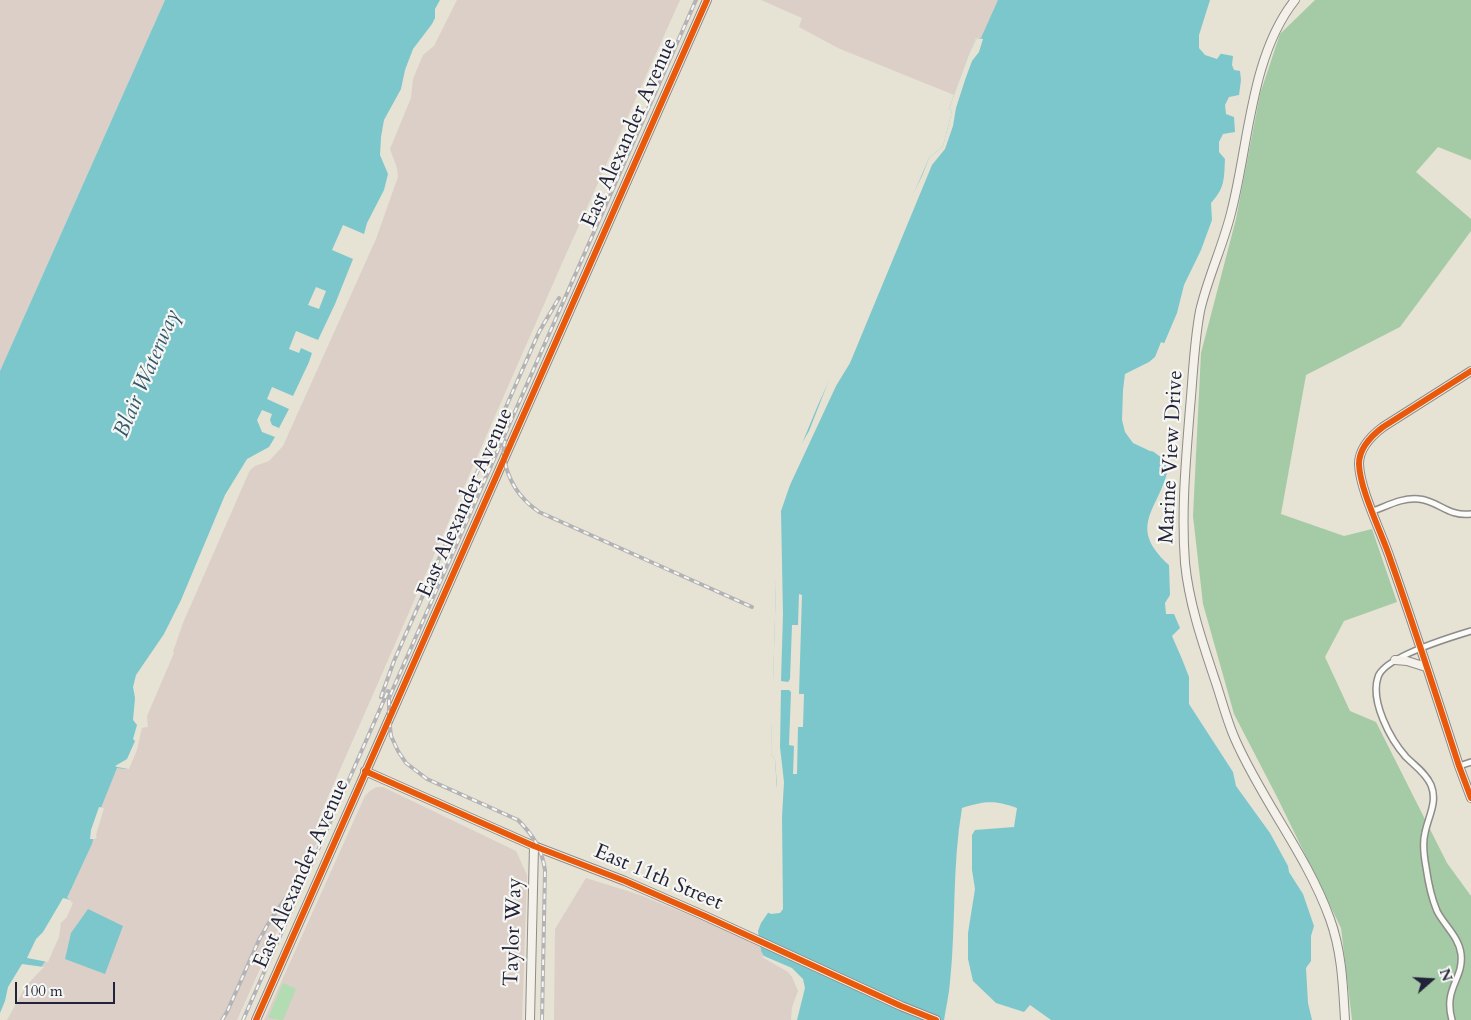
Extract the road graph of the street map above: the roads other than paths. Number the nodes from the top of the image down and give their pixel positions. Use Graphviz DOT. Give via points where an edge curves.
graph roads {
  1 [pos="707,0"];
  2 [pos="1295,0"];
  3 [pos="1471,371"];
  4 [pos="1373,511"];
  5 [pos="1471,514"];
  6 [pos="1471,630"];
  7 [pos="1420,649"];
  8 [pos="1396,660"];
  9 [pos="1426,667"];
  10 [pos="1471,762"];
  11 [pos="1459,766"];
  12 [pos="365,771"];
  13 [pos="1471,798"];
  14 [pos="534,846"];
  15 [pos="256,1020"];
  16 [pos="530,1020"];
  17 [pos="936,1020"];
  18 [pos="1345,1020"];
  19 [pos="1452,1020"];
  1 -- 12 [label="street, East Alexander Avenue"];
  2 -- 18 [label="street, Marine View Drive" via="1268,44 1240,181 1200,314 1186,457 1185,557 1195,614 1234,736 1315,884 1331,921 1340,961"];
  3 -- 4 [label="street" via="1383,426 1367,442 1359,465"];
  4 -- 5 [label="street" via="1403,500 1416,499 1453,514"];
  4 -- 7 [label="street"];
  6 -- 7 [label="street"];
  7 -- 8 [label="street"];
  7 -- 9 [label="street"];
  8 -- 9 [label="street"];
  8 -- 19 [label="street" via="1380,672 1376,693 1396,745 1432,786 1433,804 1423,842 1426,869 1438,911 1461,954 1448,1003"];
  9 -- 11 [label="street"];
  10 -- 11 [label="street"];
  11 -- 13 [label="street"];
  12 -- 14 [label="street, East 11th Street"];
  12 -- 15 [label="street, East Alexander Avenue"];
  14 -- 16 [label="street, Taylor Way"];
  14 -- 17 [label="street, East 11th Street" via="626,881"];
}
